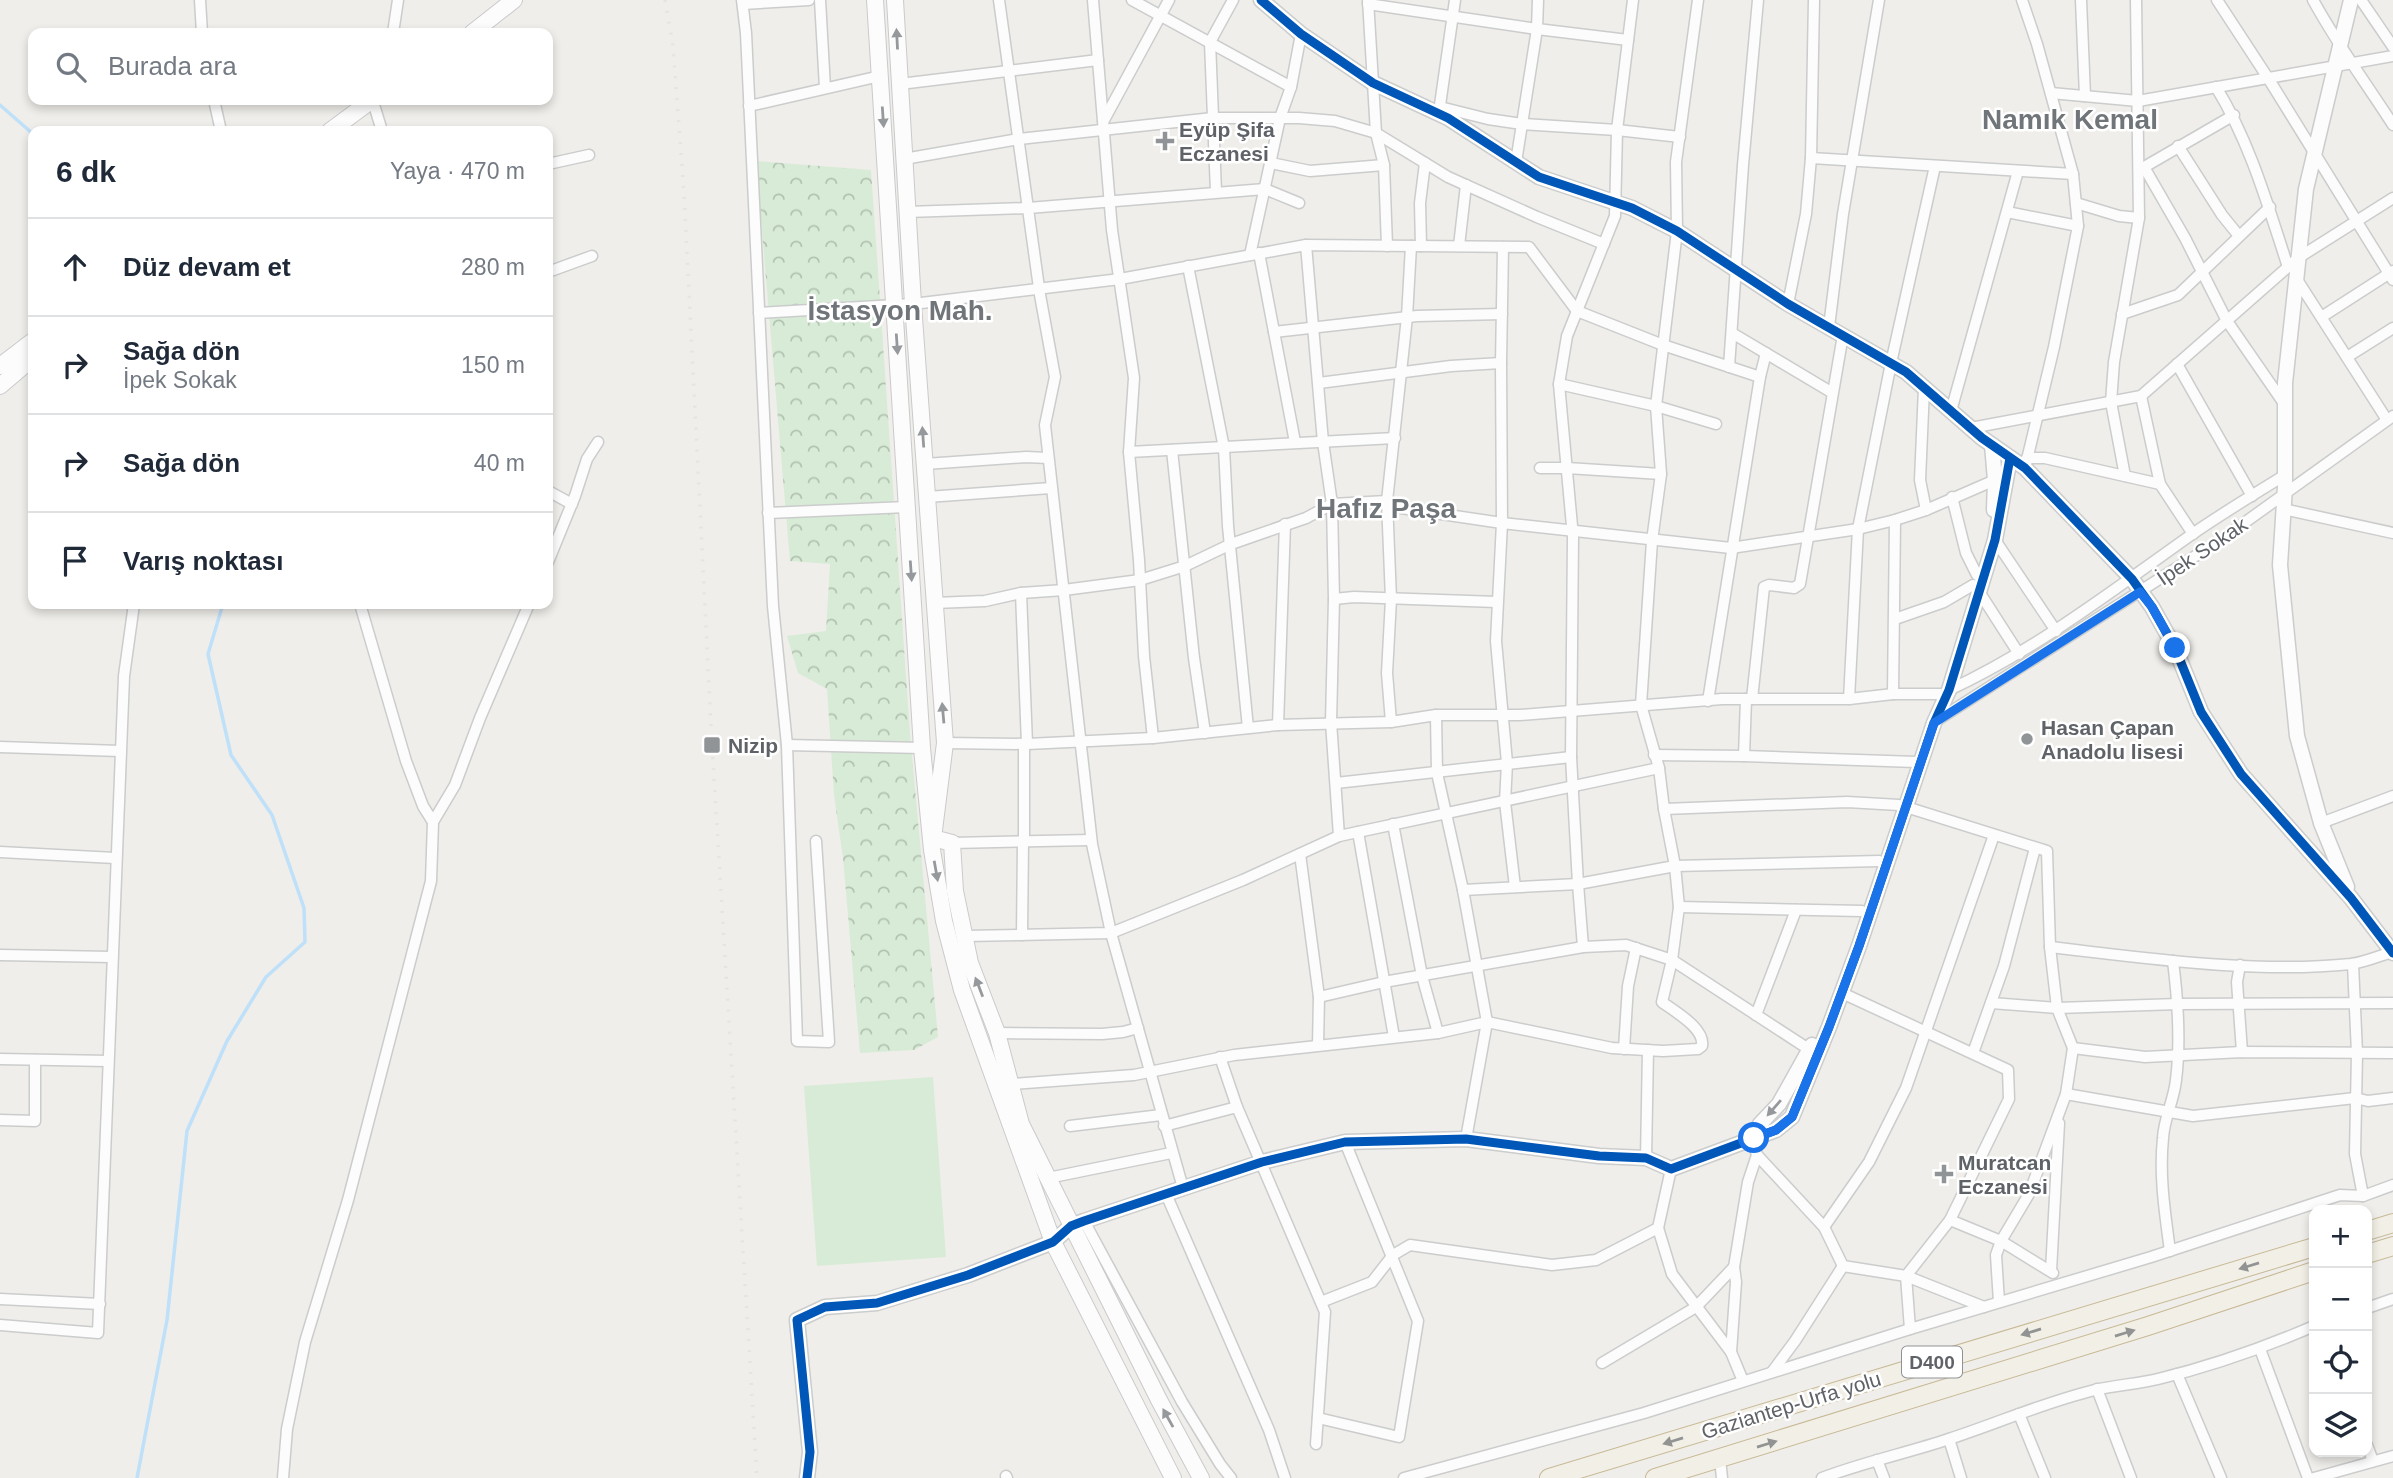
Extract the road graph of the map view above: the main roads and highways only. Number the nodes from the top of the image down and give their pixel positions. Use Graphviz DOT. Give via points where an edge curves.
graph roads {
  1 [pos="503,0"];
  2 [pos="514,0"];
  3 [pos="875,0"];
  4 [pos="895,0"];
  5 [pos="467,28"];
  6 [pos="478,28"];
  7 [pos="375,105"];
  8 [pos="376,105"];
  9 [pos="339,126"];
  10 [pos="352,126"];
  11 [pos="28,345"];
  12 [pos="28,362"];
  13 [pos="0,366"];
  14 [pos="0,386"];
  15 [pos="2393,1223"];
  16 [pos="2372,1229"];
  17 [pos="2393,1246"];
  18 [pos="2309,1249"];
  19 [pos="2372,1252"];
  20 [pos="2309,1273"];
  21 [pos="1173,1478"];
  22 [pos="1201,1478"];
  23 [pos="1549,1478"];
  24 [pos="1655,1478"];
  1 -- 5 [label="main road"];
  2 -- 6 [label="main road"];
  3 -- 21 [label="main road, one-way" via="922,748 944,921 962,990 1053,1242"];
  22 -- 4 [label="main road, one-way" via="1158,1401 1078,1223 1048,1178 1021,1124 997,1033 970,963 955,891 952,843 933,838 945,743"];
  7 -- 9 [label="main road"];
  8 -- 10 [label="main road"];
  11 -- 13 [label="main road"];
  12 -- 14 [label="main road"];
  15 -- 16 [label="highway"];
  17 -- 19 [label="highway"];
  18 -- 23 [label="highway, Gaziantep-Urfa yolu / D400, one-way"];
  24 -- 20 [label="highway, Gaziantep-Urfa yolu / D400, one-way"];
}
